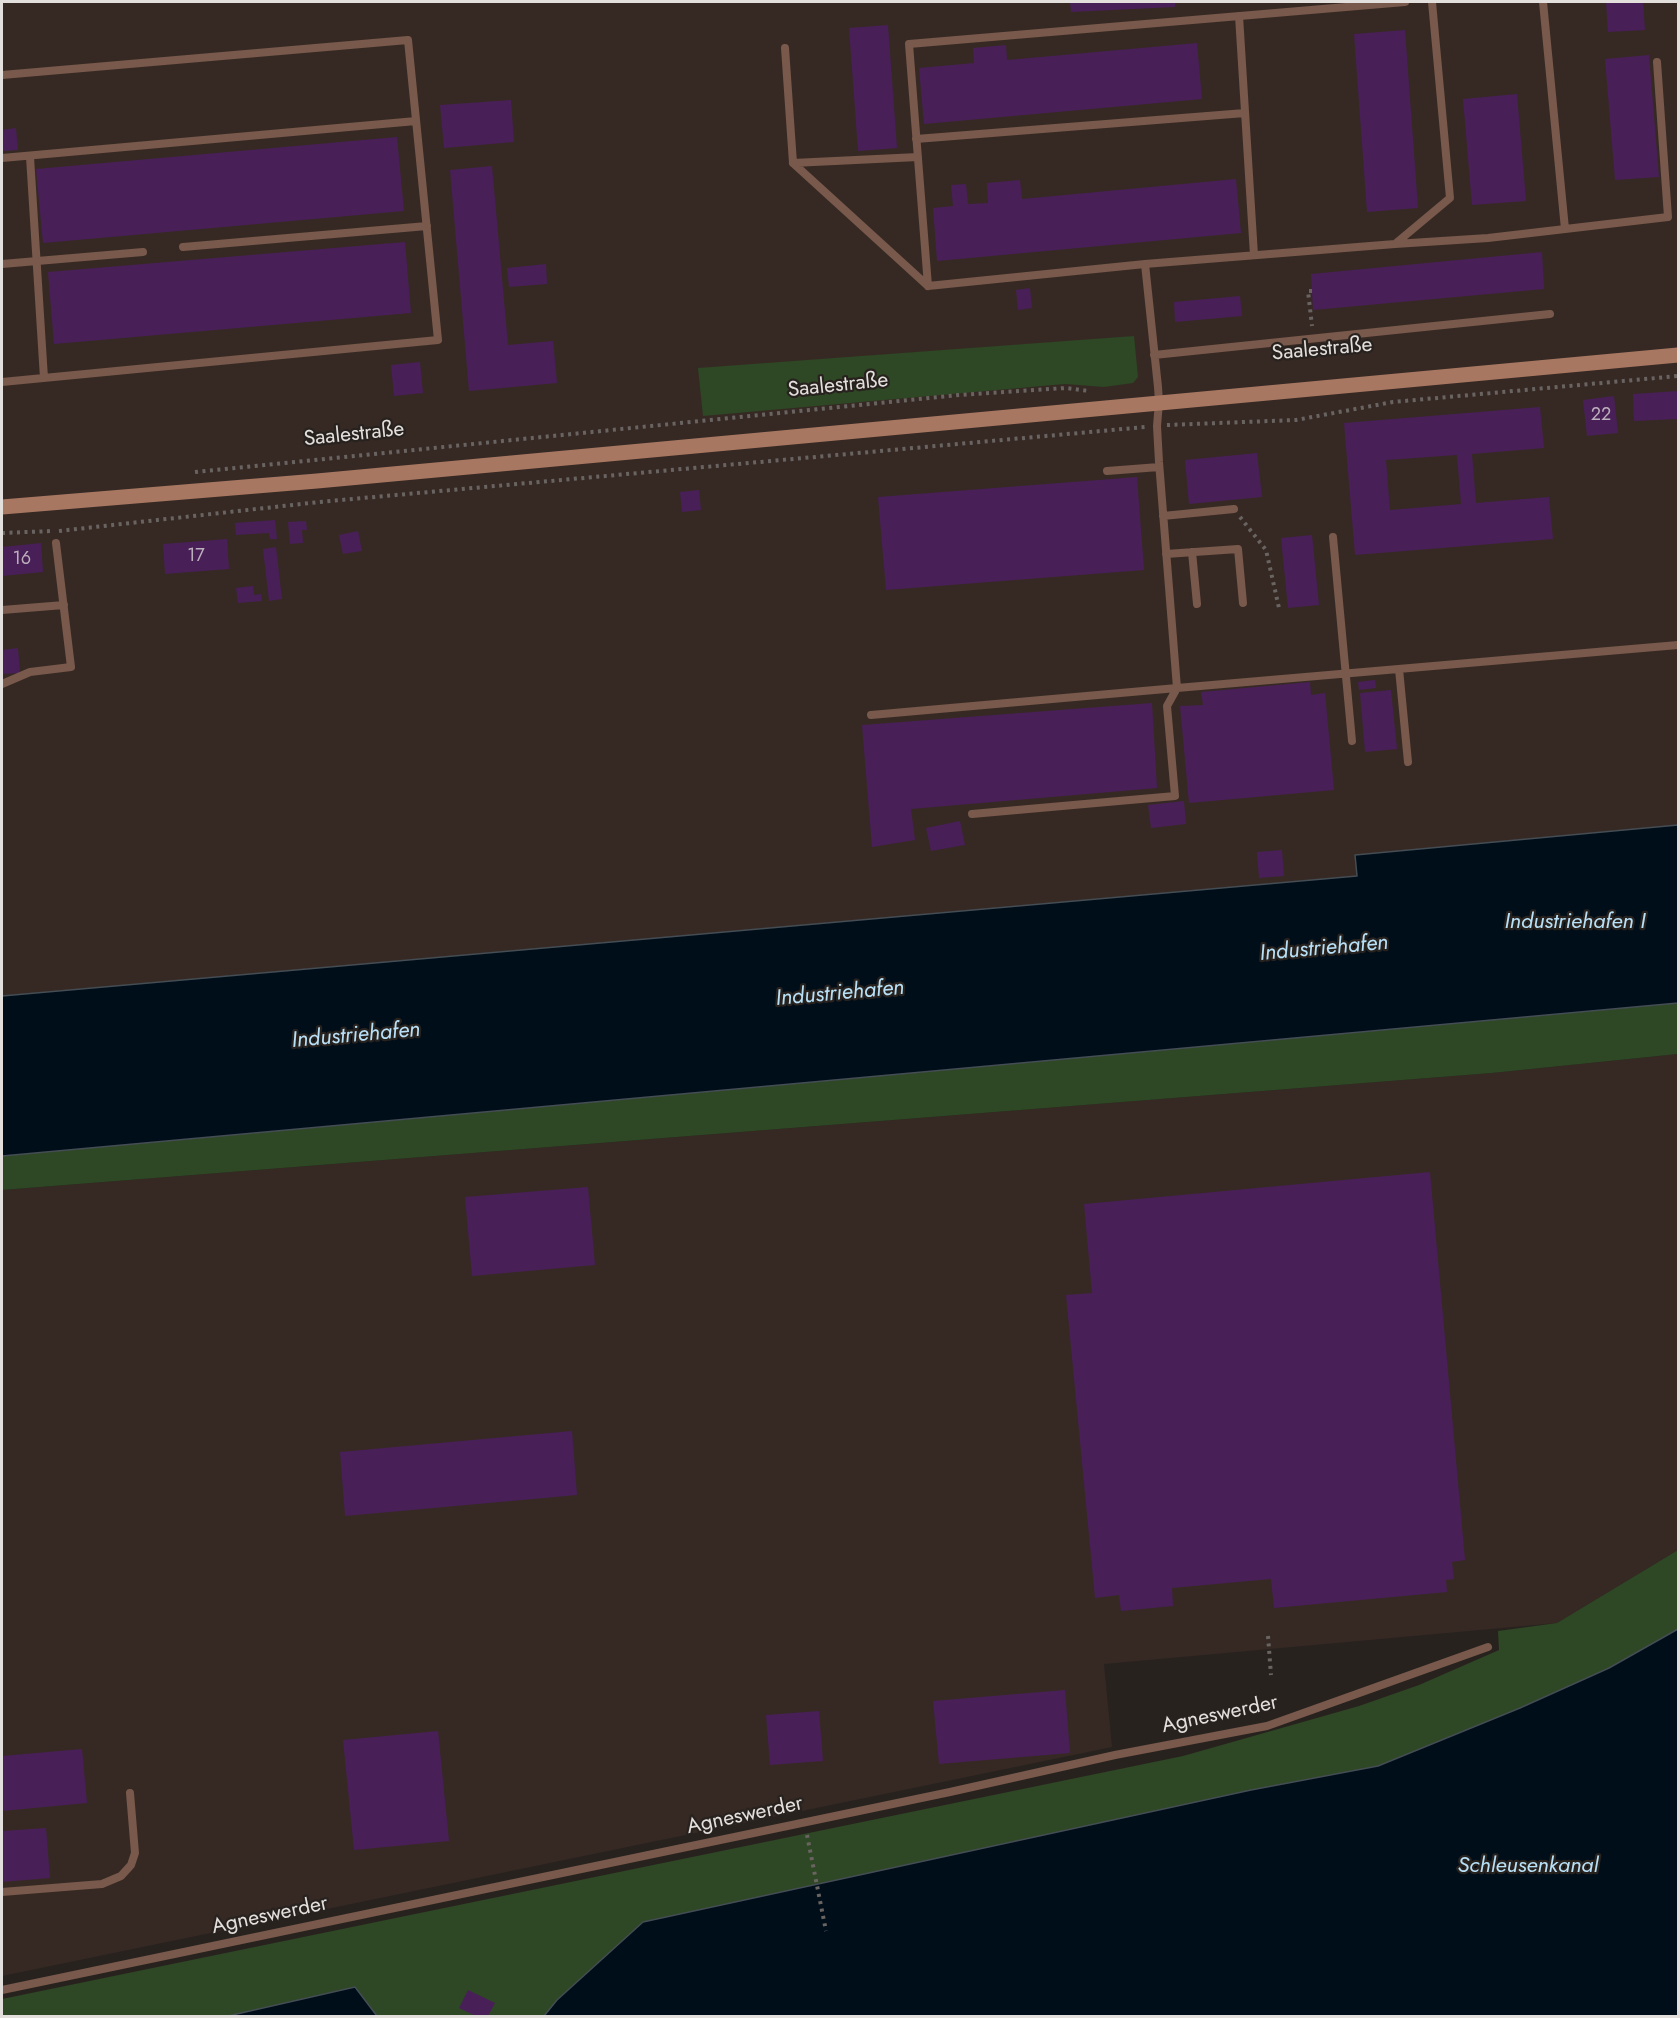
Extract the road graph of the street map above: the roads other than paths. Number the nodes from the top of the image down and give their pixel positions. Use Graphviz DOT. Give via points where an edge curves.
graph roads {
  1 [pos="1405,2"];
  2 [pos="1432,2"];
  3 [pos="1544,2"];
  4 [pos="1239,16"];
  5 [pos="785,48"];
  6 [pos="1657,62"];
  7 [pos="2,75"];
  8 [pos="1245,113"];
  9 [pos="416,121"];
  10 [pos="916,139"];
  11 [pos="30,157"];
  12 [pos="918,157"];
  13 [pos="2,158"];
  14 [pos="793,163"];
  15 [pos="427,226"];
  16 [pos="1565,229"];
  17 [pos="1395,244"];
  18 [pos="183,247"];
  19 [pos="143,252"];
  20 [pos="1254,255"];
  21 [pos="37,261"];
  22 [pos="2,264"];
  23 [pos="1145,264"];
  24 [pos="928,286"];
  25 [pos="1550,314"];
  26 [pos="1154,355"];
  27 [pos="1678,355"];
  28 [pos="44,378"];
  29 [pos="2,382"];
  30 [pos="1159,402"];
  31 [pos="1159,467"];
  32 [pos="1107,471"];
  33 [pos="2,507"];
  34 [pos="1234,509"];
  35 [pos="1163,516"];
  36 [pos="1333,537"];
  37 [pos="56,543"];
  38 [pos="1192,552"];
  39 [pos="1166,554"];
  40 [pos="1243,603"];
  41 [pos="1197,604"];
  42 [pos="64,605"];
  43 [pos="2,610"];
  44 [pos="1678,645"];
  45 [pos="1400,669"];
  46 [pos="1347,674"];
  47 [pos="2,684"];
  48 [pos="1177,688"];
  49 [pos="871,716"];
  50 [pos="1352,741"];
  51 [pos="1408,762"];
  52 [pos="972,814"];
  53 [pos="1488,1647"];
  54 [pos="130,1793"];
  55 [pos="2,1892"];
  56 [pos="2,1990"];
  1 -- 4 [label="lane"];
  2 -- 17 [label="lane" via="1450,198"];
  3 -- 16 [label="lane"];
  4 -- 8 [label="lane"];
  4 -- 10 [label="lane" via="909,44"];
  5 -- 14 [label="lane"];
  6 -- 16 [label="lane" via="1668,217"];
  7 -- 9 [label="lane" via="408,40"];
  8 -- 10 [label="lane"];
  8 -- 20 [label="lane"];
  9 -- 11 [label="lane"];
  9 -- 15 [label="lane"];
  10 -- 12 [label="lane"];
  11 -- 13 [label="lane"];
  11 -- 21 [label="lane"];
  12 -- 14 [label="lane"];
  12 -- 24 [label="lane"];
  14 -- 24 [label="lane"];
  15 -- 18 [label="lane"];
  15 -- 28 [label="lane" via="438,340"];
  16 -- 17 [label="lane"];
  17 -- 20 [label="lane"];
  19 -- 21 [label="lane"];
  20 -- 23 [label="lane"];
  21 -- 22 [label="lane"];
  21 -- 28 [label="lane"];
  23 -- 24 [label="lane"];
  23 -- 26 [label="lane"];
  25 -- 26 [label="lane"];
  26 -- 30 [label="lane"];
  27 -- 30 [label="main road, Saalestraße"];
  28 -- 29 [label="lane"];
  30 -- 31 [label="lane"];
  30 -- 33 [label="main road, Saalestraße"];
  31 -- 32 [label="lane"];
  31 -- 35 [label="lane"];
  34 -- 35 [label="lane"];
  35 -- 39 [label="lane"];
  36 -- 46 [label="lane"];
  37 -- 42 [label="lane"];
  38 -- 39 [label="lane"];
  38 -- 40 [label="lane" via="1238,549"];
  38 -- 41 [label="lane"];
  39 -- 48 [label="lane"];
  42 -- 43 [label="lane"];
  42 -- 47 [label="lane" via="71,667 30,672"];
  44 -- 45 [label="lane"];
  45 -- 46 [label="lane"];
  45 -- 51 [label="lane"];
  46 -- 48 [label="lane"];
  46 -- 50 [label="lane"];
  48 -- 49 [label="lane"];
  48 -- 52 [label="lane" via="1167,706 1175,796"];
  53 -- 56 [label="lane, Agneswerder" via="1267,1726"];
  54 -- 55 [label="lane" via="135,1854 121,1876 102,1884"];
}
